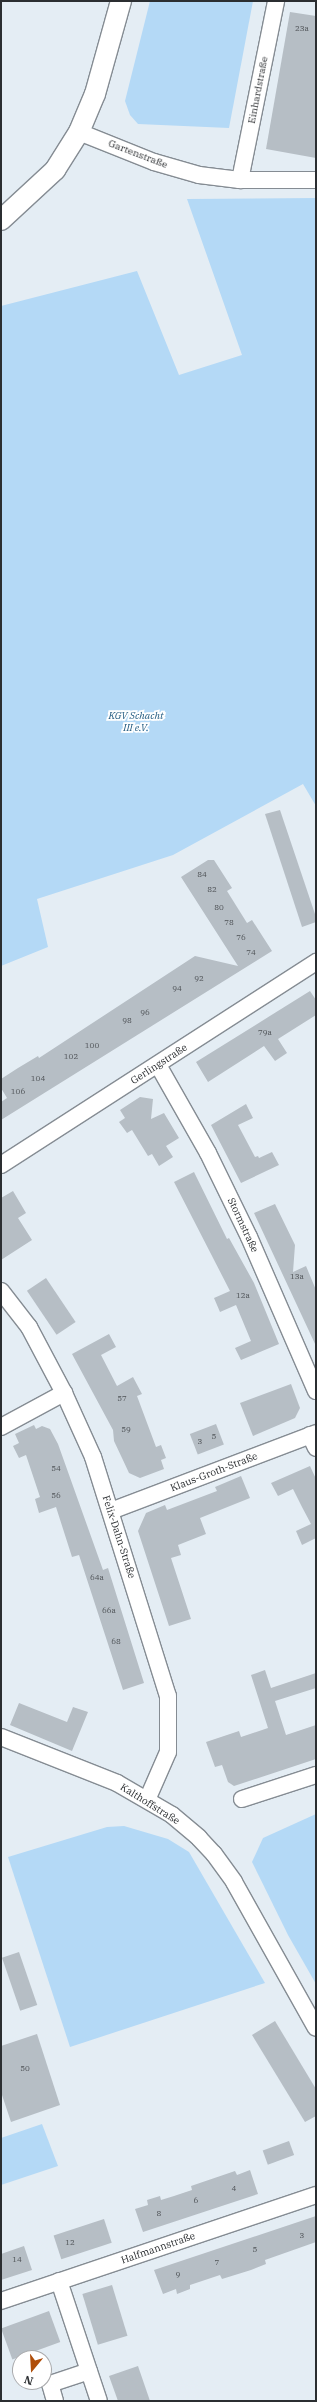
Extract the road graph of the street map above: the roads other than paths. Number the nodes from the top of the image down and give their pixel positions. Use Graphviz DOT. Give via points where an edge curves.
graph roads {
  1 [pos="121,1"];
  2 [pos="276,1"];
  3 [pos="79,132"];
  4 [pos="240,180"];
  5 [pos="316,180"];
  6 [pos="1,220"];
  7 [pos="316,962"];
  8 [pos="158,1065"];
  9 [pos="1,1165"];
  10 [pos="1,1291"];
  11 [pos="316,1391"];
  12 [pos="64,1393"];
  13 [pos="1,1427"];
  14 [pos="314,1439"];
  15 [pos="111,1511"];
  16 [pos="1,1738"];
  17 [pos="316,1775"];
  18 [pos="242,1799"];
  19 [pos="147,1800"];
  20 [pos="316,2028"];
  21 [pos="316,2195"];
  22 [pos="59,2281"];
  23 [pos="1,2301"];
  24 [pos="89,2371"];
  25 [pos="56,2401"];
  26 [pos="99,2401"];
  1 -- 3 [label="street" via="95,94"];
  2 -- 4 [label="street, Einhardstraße"];
  3 -- 4 [label="street, Gartenstraße" via="176,169 199,175"];
  3 -- 6 [label="street" via="55,170"];
  4 -- 5 [label="street, Gartenstraße"];
  7 -- 8 [label="street, Gerlingstraße"];
  8 -- 9 [label="street, Gerlingstraße"];
  8 -- 11 [label="street, Stormstraße" via="208,1153 249,1237"];
  10 -- 12 [label="street, Felix-Dahn-Straße" via="29,1327"];
  12 -- 13 [label="street"];
  12 -- 15 [label="street, Felix-Dahn-Straße" via="93,1457"];
  14 -- 15 [label="street, Klaus-Groth-Straße"];
  15 -- 19 [label="street, Felix-Dahn-Straße" via="168,1696 168,1752"];
  16 -- 19 [label="street, Kalthoffstraße" via="117,1782"];
  17 -- 18 [label="street"];
  19 -- 20 [label="street, Kalthoffstraße" via="172,1816 214,1854 234,1882"];
  21 -- 22 [label="street, Halfmannstraße"];
  22 -- 23 [label="street, Halfmannstraße"];
  22 -- 24 [label="street"];
  24 -- 25 [label="street" via="50,2384"];
  24 -- 26 [label="street"];
}
